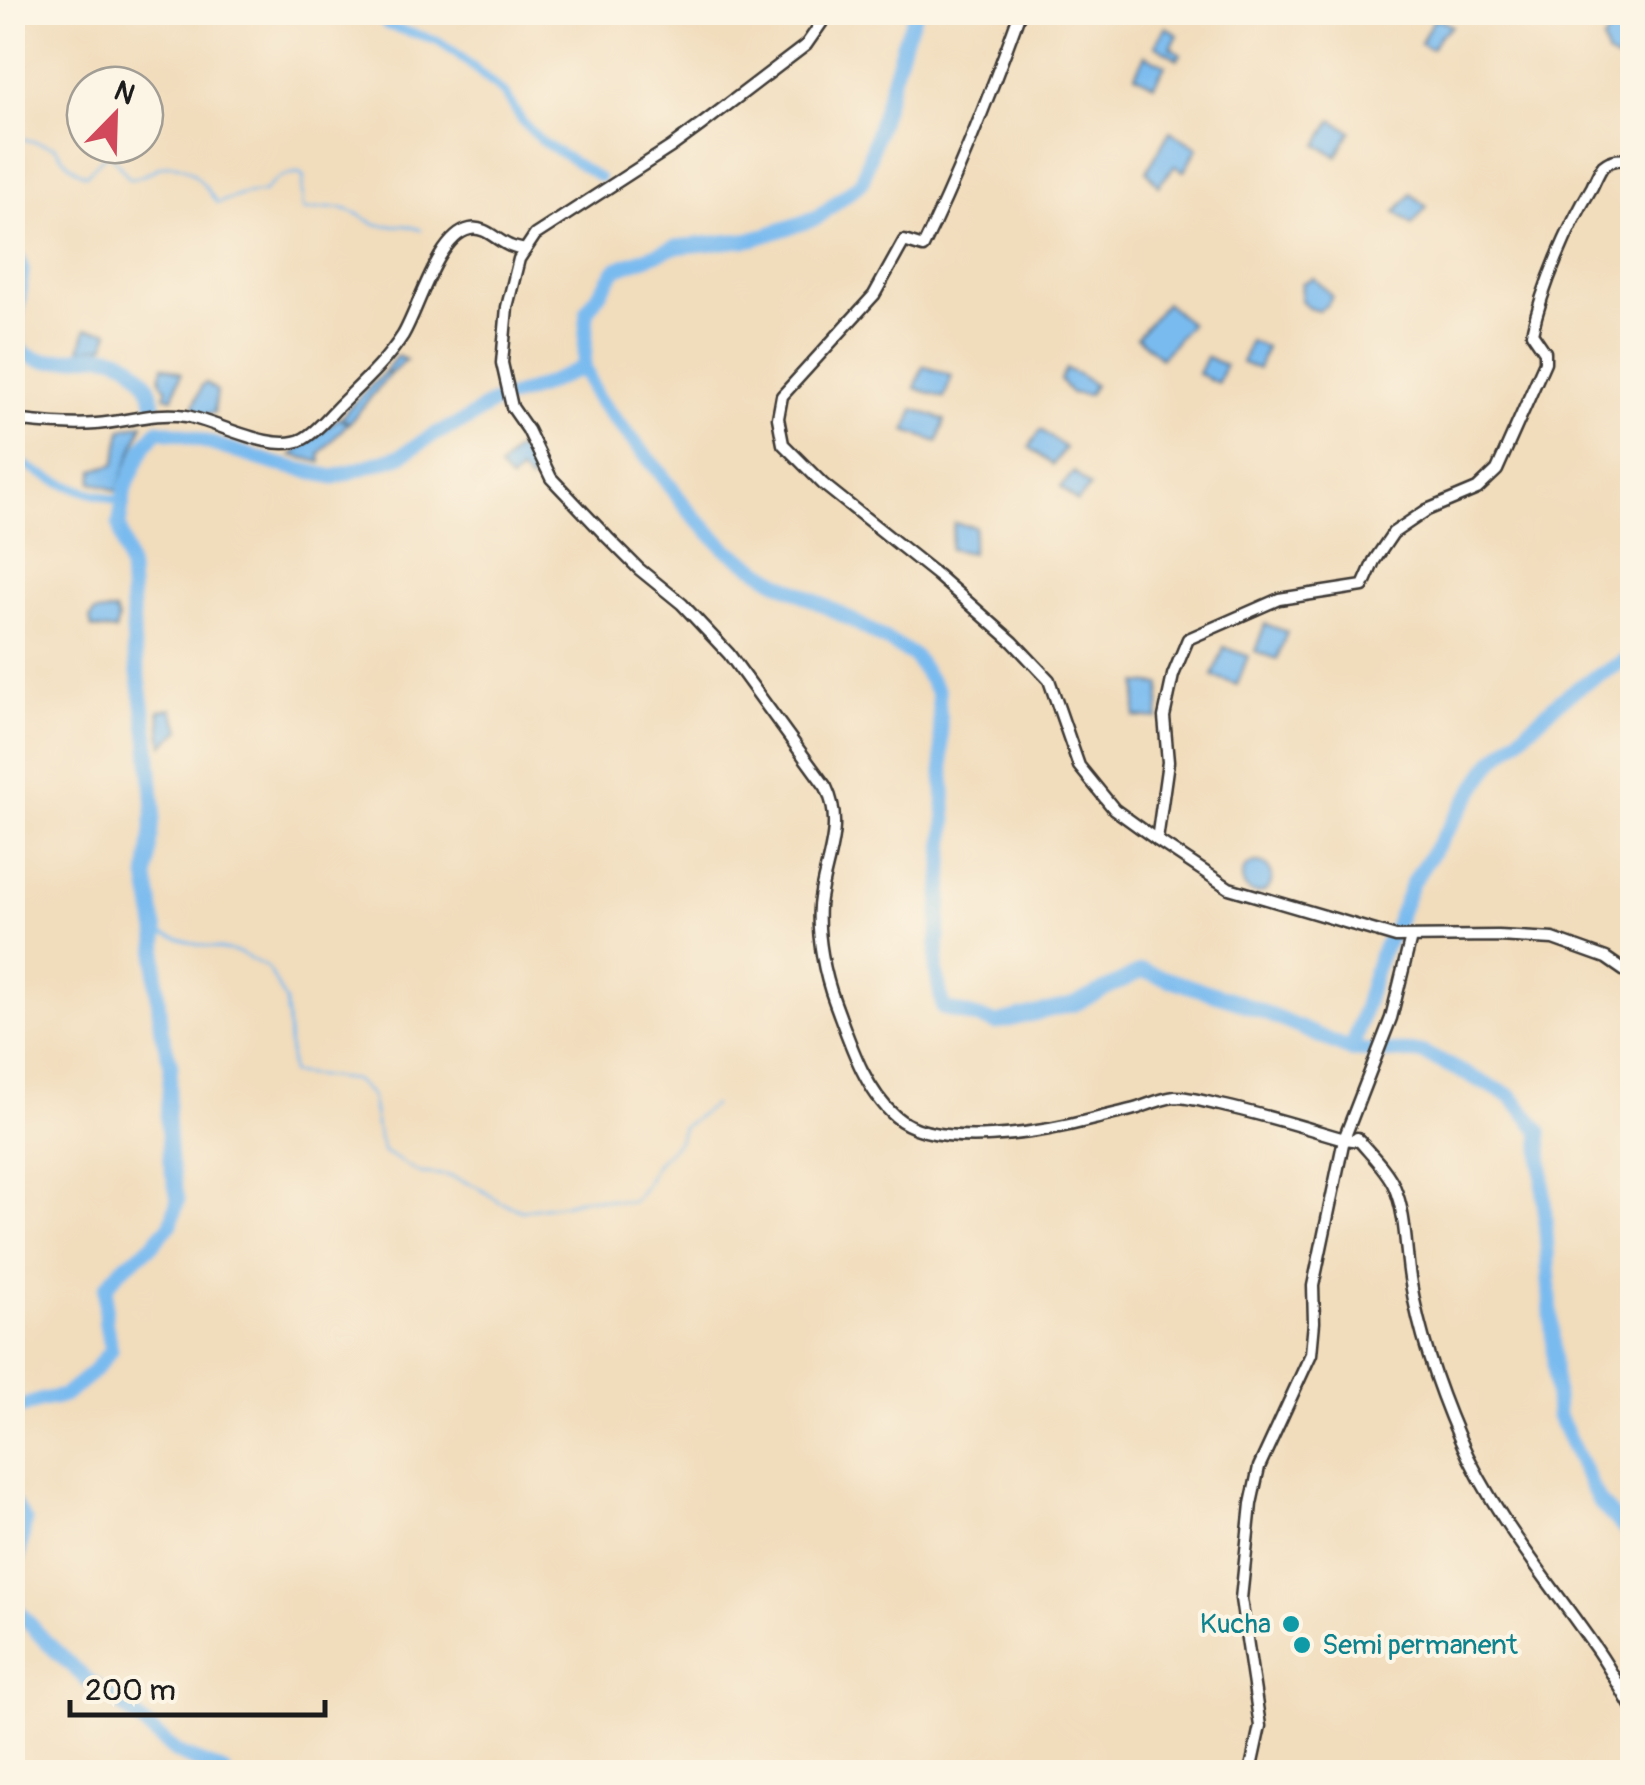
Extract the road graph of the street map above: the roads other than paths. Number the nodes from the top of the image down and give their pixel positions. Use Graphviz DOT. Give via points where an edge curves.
graph roads {
  1 [pos="830,12"];
  2 [pos="1020,12"];
  3 [pos="1632,162"];
  4 [pos="525,250"];
  5 [pos="12,420"];
  6 [pos="1157,840"];
  7 [pos="1411,937"];
  8 [pos="1632,976"];
  9 [pos="1350,1128"];
  10 [pos="1344,1139"];
  11 [pos="1360,1141"];
  12 [pos="1632,1708"];
  13 [pos="1250,1772"];
  1 -- 4 [label="street" via="806,45 671,148 535,235"];
  2 -- 6 [label="street" via="923,246 904,241 874,295 782,396 778,418 784,444 823,484 950,586 1049,680 1079,766 1114,808"];
  3 -- 6 [label="street" via="1622,158 1604,165 1566,240 1532,333 1545,362 1497,470 1477,489 1393,533 1363,586 1279,599 1188,639 1164,717 1168,762"];
  4 -- 5 [label="street" via="479,228 454,237 402,336 303,439 286,444 166,414 98,424"];
  4 -- 10 [label="street" via="507,307 502,364 512,408 559,488 730,654 826,787 836,824 819,930 834,998 882,1103 910,1127 956,1138 1084,1122 1172,1097"];
  6 -- 7 [label="street" via="1228,888"];
  7 -- 8 [label="street" via="1552,939 1606,958"];
  7 -- 9 [label="street" via="1391,1018"];
  9 -- 10 [label="street"];
  9 -- 11 [label="street"];
  10 -- 11 [label="street"];
  10 -- 13 [label="street" via="1313,1286 1311,1354 1259,1467 1251,1504 1241,1599 1260,1726"];
  11 -- 12 [label="street" via="1394,1184 1436,1381 1480,1481"];
}
